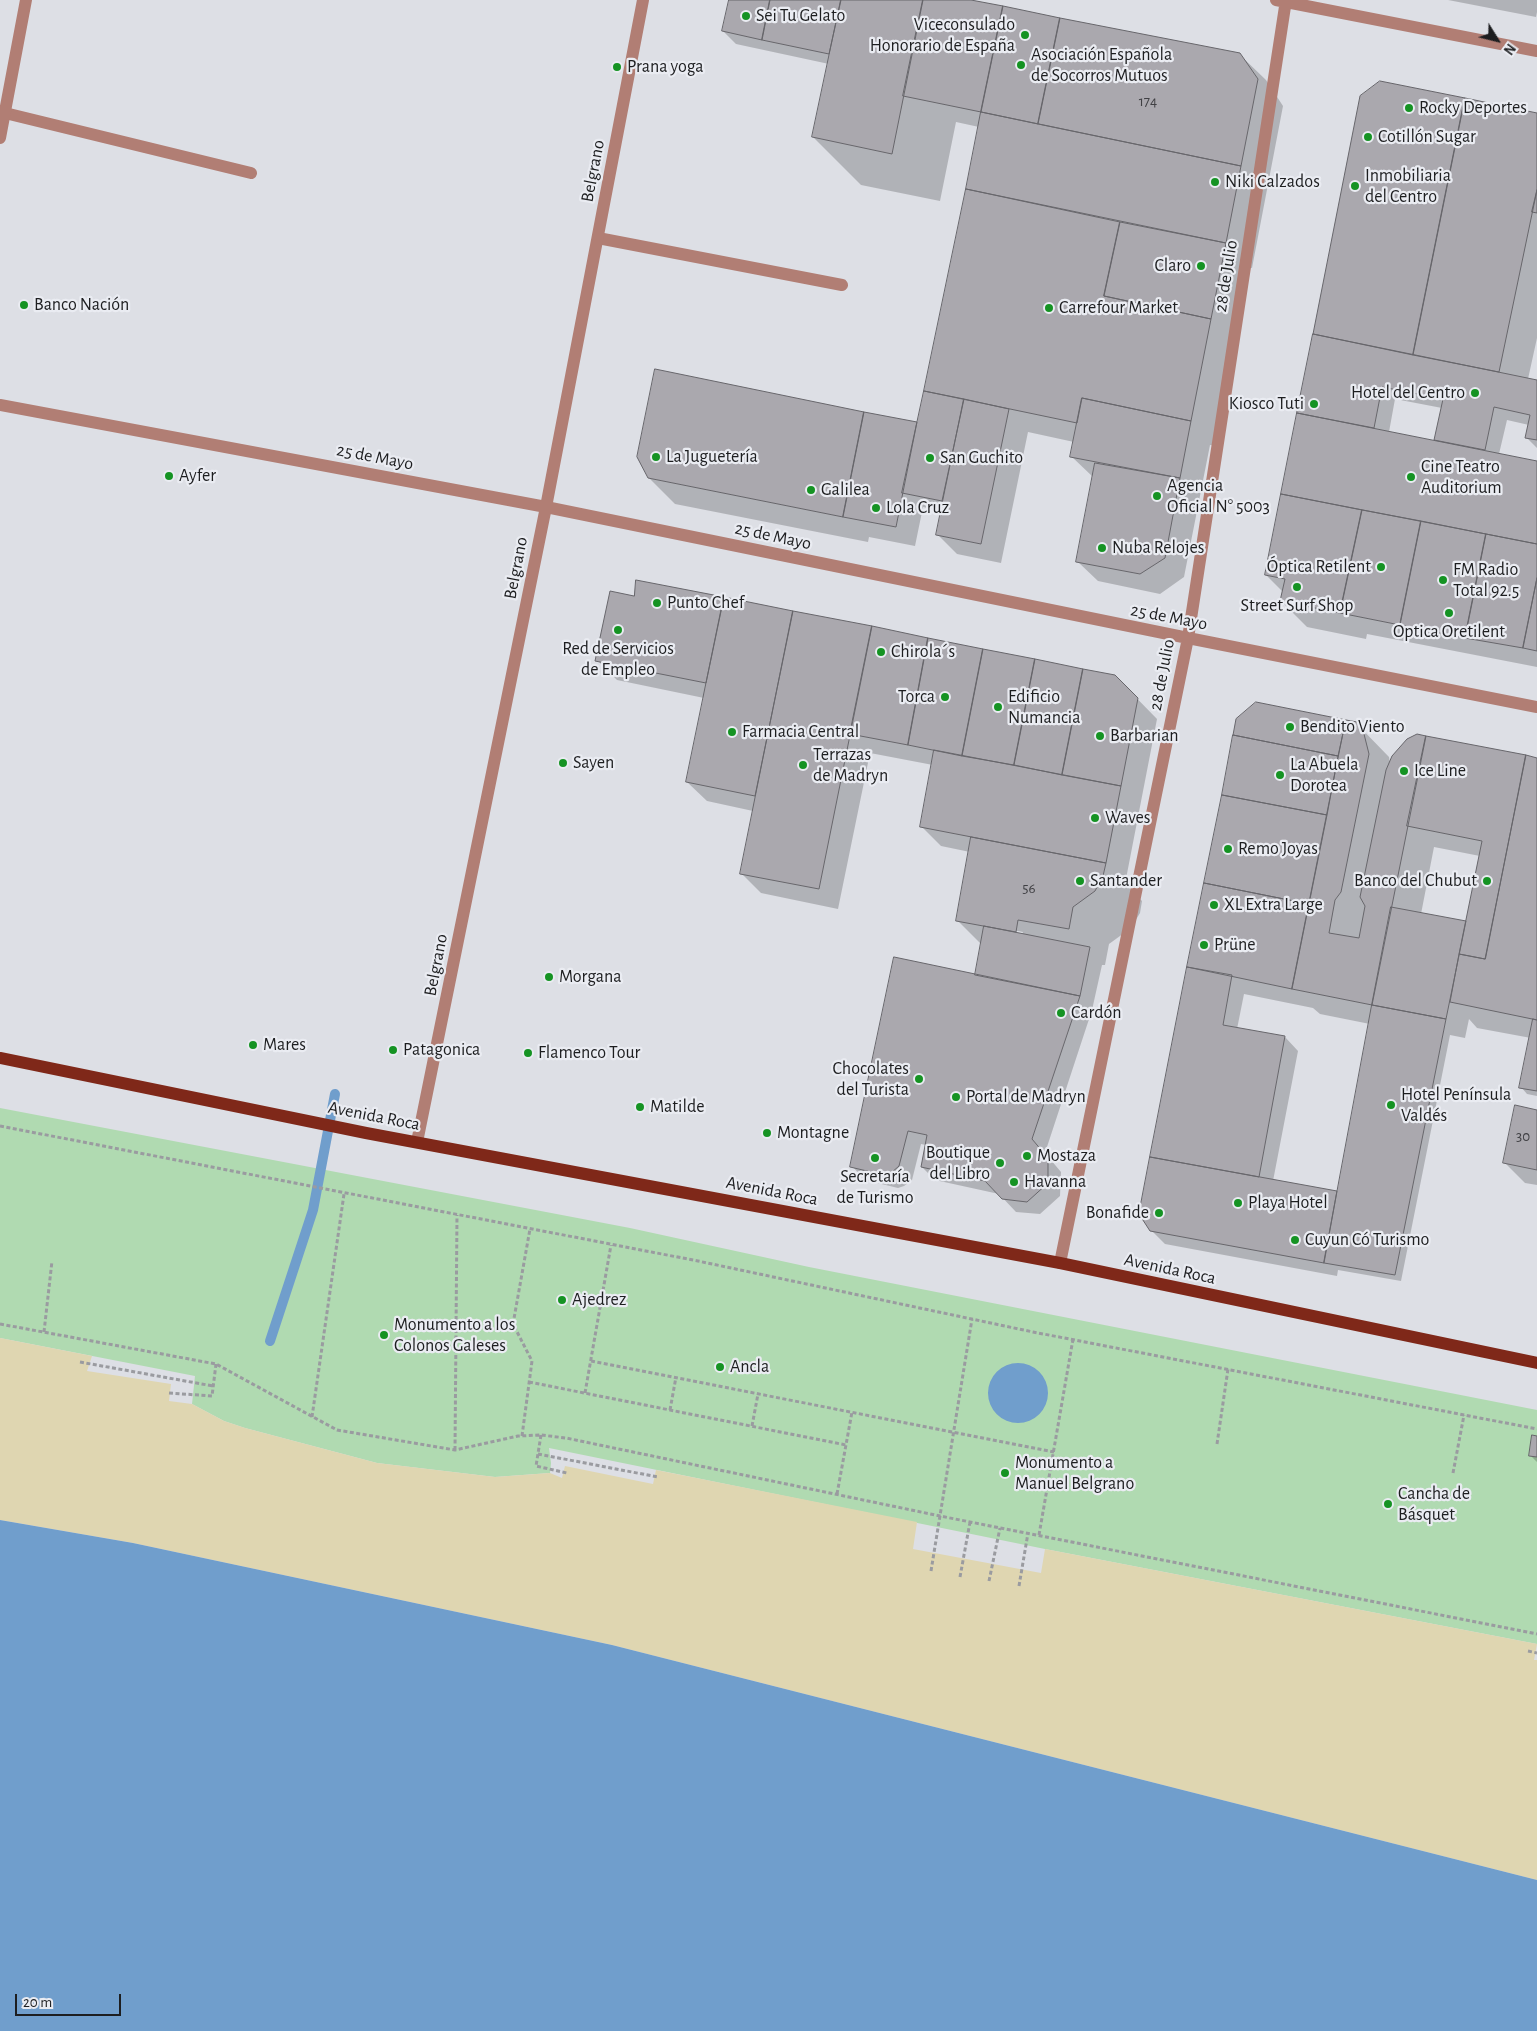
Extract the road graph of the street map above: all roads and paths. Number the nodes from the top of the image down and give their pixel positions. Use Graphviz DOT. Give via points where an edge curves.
graph roads {
  1 [pos="26,0"];
  2 [pos="644,0"];
  3 [pos="1283,1"];
  4 [pos="1537,51"];
  5 [pos="5,113"];
  6 [pos="0,138"];
  7 [pos="251,173"];
  8 [pos="598,238"];
  9 [pos="842,285"];
  10 [pos="0,405"];
  11 [pos="546,507"];
  12 [pos="1188,638"];
  13 [pos="1537,707"];
  14 [pos="0,1058"];
  15 [pos="0,1126"];
  16 [pos="417,1142"];
  17 [pos="344,1194"];
  18 [pos="457,1215"];
  19 [pos="530,1229"];
  20 [pos="612,1245"];
  21 [pos="52,1260"];
  22 [pos="1060,1263"];
  23 [pos="972,1319"];
  24 [pos="0,1324"];
  25 [pos="44,1332"];
  26 [pos="1073,1339"];
  27 [pos="591,1361"];
  28 [pos="80,1362"];
  29 [pos="1537,1363"];
  30 [pos="216,1364"];
  31 [pos="1228,1369"];
  32 [pos="676,1377"];
  33 [pos="530,1382"];
  34 [pos="214,1386"];
  35 [pos="169,1393"];
  36 [pos="586,1393"];
  37 [pos="758,1394"];
  38 [pos="670,1410"];
  39 [pos="852,1412"];
  40 [pos="1464,1415"];
  41 [pos="312,1417"];
  42 [pos="752,1426"];
  43 [pos="1537,1429"];
  44 [pos="954,1433"];
  45 [pos="541,1435"];
  46 [pos="522,1436"];
  47 [pos="1217,1444"];
  48 [pos="846,1445"];
  49 [pos="455,1450"];
  50 [pos="1054,1452"];
  51 [pos="538,1454"];
  52 [pos="567,1473"];
  53 [pos="1453,1473"];
  54 [pos="658,1477"];
  55 [pos="837,1494"];
  56 [pos="940,1516"];
  57 [pos="970,1522"];
  58 [pos="1000,1528"];
  59 [pos="1028,1533"];
  60 [pos="1039,1535"];
  61 [pos="931,1571"];
  62 [pos="960,1577"];
  63 [pos="990,1581"];
  64 [pos="1019,1586"];
  65 [pos="1537,1634"];
  66 [pos="1528,1651"];
  67 [pos="1537,1653"];
  1 -- 5 [label="street"];
  2 -- 8 [label="street, Belgrano"];
  3 -- 4 [label="street"];
  3 -- 12 [label="street, 28 de Julio"];
  5 -- 6 [label="street"];
  5 -- 7 [label="street"];
  8 -- 9 [label="street"];
  8 -- 11 [label="street, Belgrano"];
  10 -- 11 [label="street, 25 de Mayo"];
  11 -- 12 [label="street, 25 de Mayo"];
  11 -- 16 [label="street, Belgrano"];
  12 -- 13 [label="street, 25 de Mayo"];
  12 -- 22 [label="street, 28 de Julio"];
  14 -- 16 [label="main road, Avenida Roca"];
  15 -- 17 [label="path"];
  16 -- 22 [label="main road, Avenida Roca"];
  17 -- 18 [label="path"];
  17 -- 41 [label="path"];
  18 -- 19 [label="path"];
  18 -- 49 [label="path"];
  19 -- 20 [label="path"];
  19 -- 33 [label="path" via="513,1324 532,1361"];
  20 -- 23 [label="path"];
  20 -- 27 [label="path"];
  21 -- 25 [label="path"];
  22 -- 29 [label="main road, Avenida Roca"];
  23 -- 26 [label="path"];
  23 -- 44 [label="path"];
  24 -- 25 [label="path"];
  25 -- 30 [label="path"];
  26 -- 31 [label="path"];
  26 -- 50 [label="path"];
  27 -- 32 [label="path"];
  27 -- 36 [label="path"];
  28 -- 34 [label="path"];
  30 -- 34 [label="path"];
  30 -- 41 [label="path"];
  31 -- 40 [label="path"];
  31 -- 47 [label="path"];
  32 -- 37 [label="path"];
  32 -- 38 [label="path"];
  33 -- 36 [label="path"];
  33 -- 46 [label="path"];
  34 -- 35 [label="path" via="212,1396"];
  36 -- 38 [label="path"];
  37 -- 39 [label="path"];
  37 -- 42 [label="path"];
  38 -- 42 [label="path"];
  39 -- 44 [label="path"];
  39 -- 48 [label="path"];
  40 -- 43 [label="path"];
  40 -- 53 [label="path"];
  41 -- 49 [label="path" via="337,1430"];
  42 -- 48 [label="path"];
  44 -- 50 [label="path"];
  44 -- 56 [label="path"];
  45 -- 46 [label="path"];
  45 -- 51 [label="path"];
  45 -- 55 [label="path"];
  46 -- 49 [label="path"];
  48 -- 55 [label="path"];
  50 -- 60 [label="path"];
  51 -- 52 [label="path" via="536,1466"];
  51 -- 54 [label="path"];
  55 -- 56 [label="path"];
  56 -- 57 [label="path"];
  56 -- 61 [label="path"];
  57 -- 58 [label="path"];
  57 -- 62 [label="path"];
  58 -- 59 [label="path"];
  58 -- 63 [label="path"];
  59 -- 60 [label="path"];
  59 -- 64 [label="path"];
  60 -- 65 [label="path"];
  66 -- 67 [label="path"];
}
